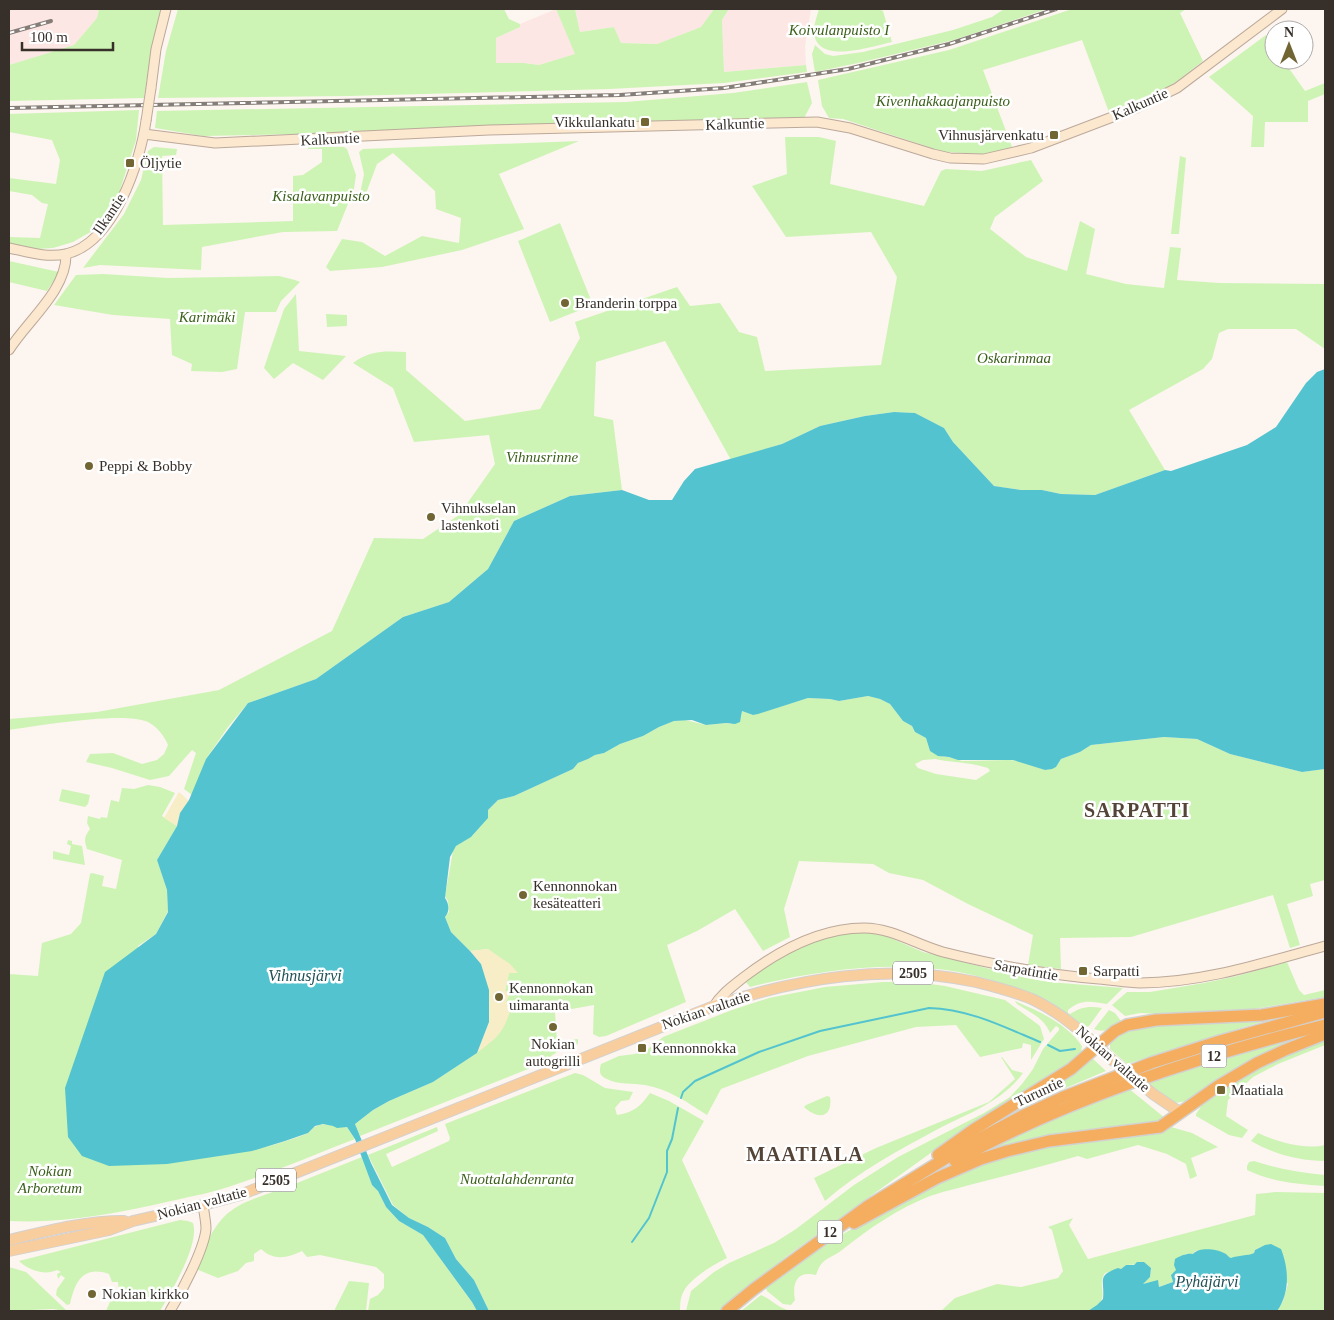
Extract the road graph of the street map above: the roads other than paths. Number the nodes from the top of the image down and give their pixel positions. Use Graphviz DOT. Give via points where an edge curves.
graph roads {
  1 [pos="166,9"];
  2 [pos="1282,9"];
  3 [pos="144,134"];
  4 [pos="9,248"];
  5 [pos="66,254"];
  6 [pos="9,350"];
  7 [pos="1325,946"];
  8 [pos="741,980"];
  9 [pos="745,996"];
  10 [pos="1325,1004"];
  11 [pos="714,1006"];
  12 [pos="1325,1012"];
  13 [pos="1325,1025"];
  14 [pos="1325,1034"];
  15 [pos="1098,1046"];
  16 [pos="1101,1088"];
  17 [pos="1180,1113"];
  18 [pos="203,1205"];
  19 [pos="868,1206"];
  20 [pos="133,1221"];
  21 [pos="835,1234"];
  22 [pos="9,1240"];
  23 [pos="9,1251"];
  24 [pos="794,1260"];
  25 [pos="170,1311"];
  26 [pos="727,1311"];
  1 -- 3 [label="street, bridge" via="156,49"];
  2 -- 3 [label="street, Kalkuntie" via="1177,88 1136,108 1031,148 984,158 941,156 850,128 817,122 490,130 223,143"];
  3 -- 5 [label="street, Ilkantie" via="131,179 112,216 90,241"];
  4 -- 5 [label="street, Ilkantie" via="35,254"];
  5 -- 6 [label="street" via="66,267 58,285"];
  7 -- 8 [label="street, Sarpatintie" via="1204,976 1139,983 1036,973 936,950 880,930 848,929 797,944"];
  8 -- 9 [label="street"];
  8 -- 11 [label="street, Sarpatintie"];
  9 -- 11 [label="main road, Nokian valtatie / 2505"];
  9 -- 15 [label="main road, Nokian valtatie / 2505" via="854,974 939,975 992,986 1033,1000 1076,1027"];
  10 -- 15 [label="highway" via="1262,1015 1143,1022 1120,1028"];
  11 -- 18 [label="main road, Nokian valtatie / 2505" via="240,1195"];
  12 -- 16 [label="highway, Turuntie / 12" via="1151,1063"];
  13 -- 16 [label="highway, Turuntie / 12"];
  14 -- 17 [label="highway" via="1257,1063"];
  15 -- 17 [label="main road, Nokian valtatie / 2505, bridge"];
  15 -- 19 [label="highway" via="1071,1069 973,1130"];
  16 -- 19 [label="highway, Turuntie / 12" via="1061,1098 990,1132"];
  16 -- 21 [label="highway, Turuntie / 12" via="962,1157"];
  17 -- 21 [label="highway" via="1160,1127 1049,1141 980,1159 937,1178"];
  18 -- 20 [label="main road, Nokian valtatie / 2505"];
  18 -- 25 [label="street" via="204,1238"];
  19 -- 24 [label="highway, Turuntie / 12"];
  20 -- 22 [label="main road, Nokian valtatie / 2505" via="65,1227"];
  20 -- 23 [label="main road, Nokian valtatie / 2505" via="109,1230"];
  21 -- 24 [label="highway, Turuntie / 12"];
  24 -- 26 [label="highway, Turuntie / 12"];
}
